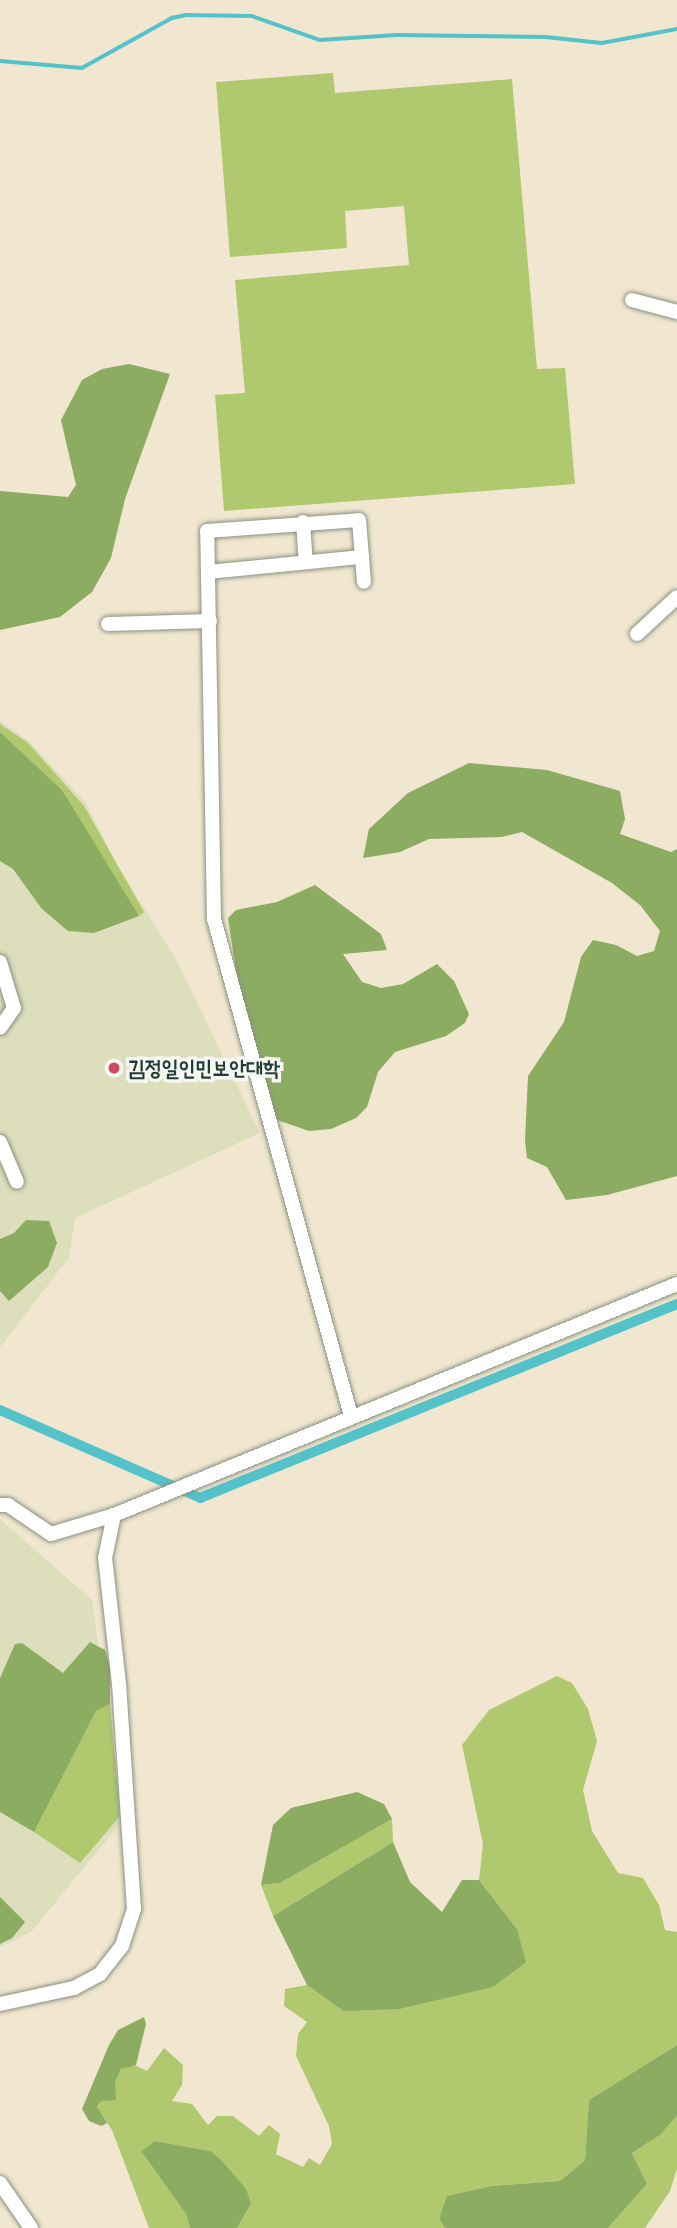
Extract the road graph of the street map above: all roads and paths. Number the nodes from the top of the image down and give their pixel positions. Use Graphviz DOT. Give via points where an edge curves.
graph roads {
  1 [pos="632,300"];
  2 [pos="677,312"];
  3 [pos="303,522"];
  4 [pos="362,556"];
  5 [pos="306,561"];
  6 [pos="208,572"];
  7 [pos="364,582"];
  8 [pos="677,597"];
  9 [pos="210,621"];
  10 [pos="108,624"];
  11 [pos="637,634"];
  12 [pos="0,962"];
  13 [pos="0,1028"];
  14 [pos="0,1142"];
  15 [pos="17,1182"];
  16 [pos="677,1284"];
  17 [pos="351,1416"];
  18 [pos="0,1505"];
  19 [pos="114,1515"];
  20 [pos="0,2004"];
  21 [pos="0,2183"];
  22 [pos="31,2228"];
  1 -- 2 [label="street"];
  3 -- 4 [label="street" via="359,520"];
  3 -- 5 [label="street"];
  3 -- 6 [label="street" via="214,527 207,531"];
  4 -- 5 [label="street"];
  4 -- 7 [label="street"];
  5 -- 6 [label="street"];
  6 -- 9 [label="street"];
  8 -- 11 [label="street"];
  9 -- 10 [label="street"];
  9 -- 17 [label="street" via="214,919"];
  12 -- 13 [label="street" via="14,1007"];
  14 -- 15 [label="street"];
  16 -- 17 [label="street"];
  17 -- 19 [label="street"];
  18 -- 19 [label="street" via="8,1505 51,1534"];
  19 -- 20 [label="street" via="104,1558 120,1698 134,1909 122,1946 100,1975 74,1988"];
  21 -- 22 [label="street"];
}
